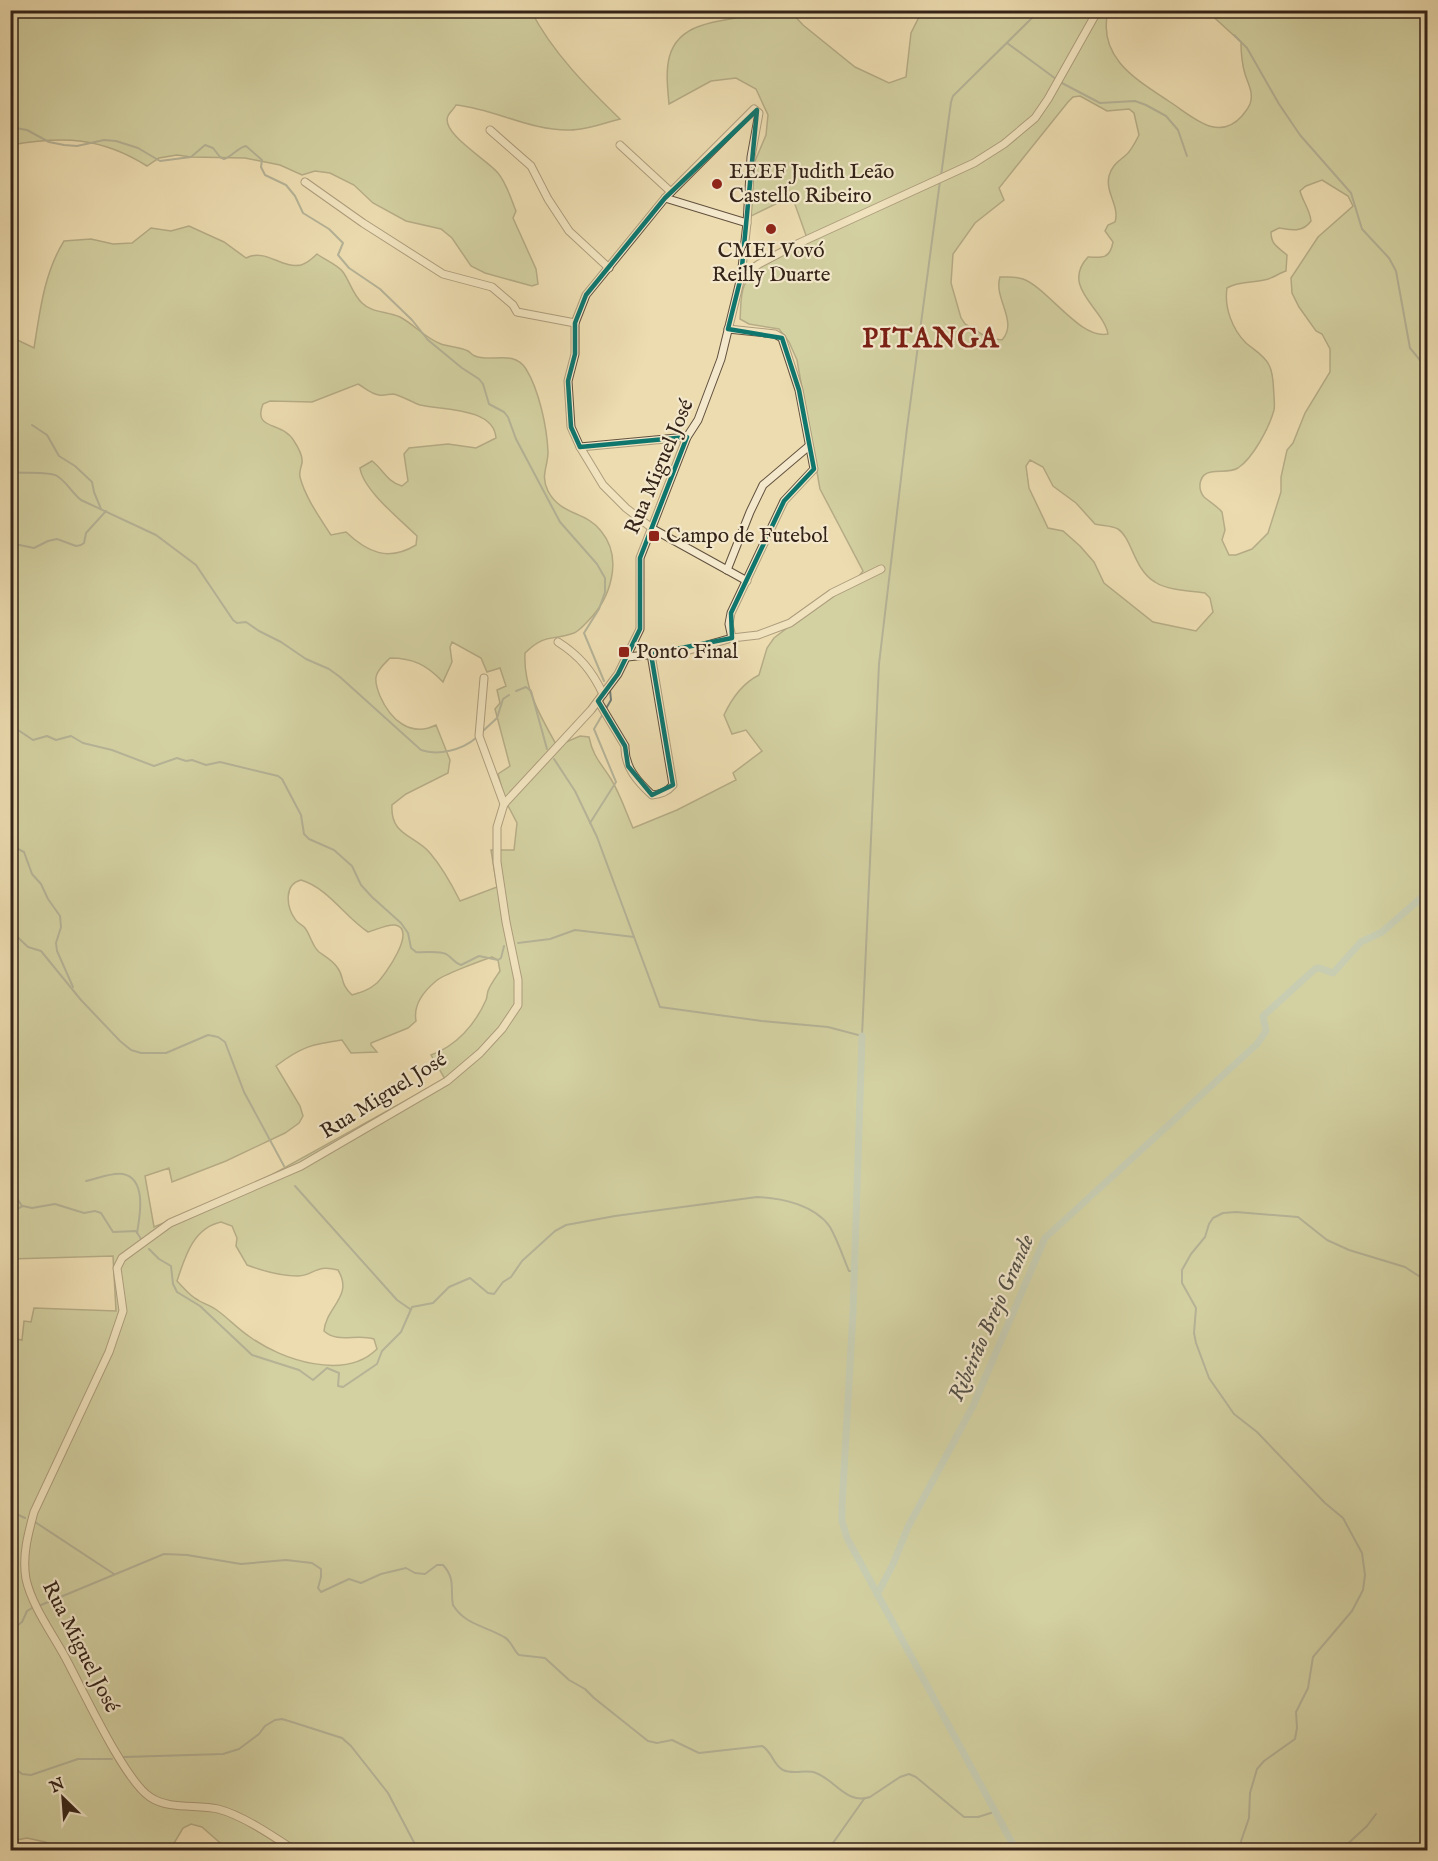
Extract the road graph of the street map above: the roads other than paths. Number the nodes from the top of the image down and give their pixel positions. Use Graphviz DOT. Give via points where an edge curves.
graph roads {
  1 [pos="1098,10"];
  2 [pos="490,130"];
  3 [pos="620,146"];
  4 [pos="305,182"];
  5 [pos="668,195"];
  6 [pos="747,223"];
  7 [pos="609,267"];
  8 [pos="741,278"];
  9 [pos="575,323"];
  10 [pos="729,329"];
  11 [pos="687,437"];
  12 [pos="810,446"];
  13 [pos="580,447"];
  14 [pos="653,529"];
  15 [pos="881,569"];
  16 [pos="727,570"];
  17 [pos="747,581"];
  18 [pos="732,638"];
  19 [pos="558,642"];
  20 [pos="651,654"];
  21 [pos="627,657"];
  22 [pos="484,678"];
  23 [pos="603,694"];
  24 [pos="598,701"];
  25 [pos="504,804"];
  26 [pos="294,1851"];
  1 -- 8 [label="street" via="1035,118 1004,144 974,163 795,245"];
  2 -- 7 [label="street" via="531,166 569,231"];
  3 -- 5 [label="street"];
  4 -- 9 [label="street" via="443,274 492,286 518,312"];
  5 -- 6 [label="street"];
  5 -- 6 [label="street, Rua Miguel José" via="757,110"];
  5 -- 7 [label="street"];
  6 -- 8 [label="street, Rua Miguel José"];
  7 -- 9 [label="street" via="586,295"];
  8 -- 10 [label="street, Rua Miguel José"];
  9 -- 13 [label="street" via="575,354 568,381 571,427"];
  10 -- 11 [label="street, Rua Miguel José" via="702,410"];
  10 -- 12 [label="street" via="782,338 799,390"];
  11 -- 13 [label="street"];
  11 -- 14 [label="street, Rua Miguel José"];
  12 -- 16 [label="street" via="763,486"];
  12 -- 17 [label="street" via="814,469 784,501"];
  13 -- 14 [label="street" via="603,485"];
  14 -- 16 [label="street"];
  14 -- 21 [label="street, Rua Miguel José" via="640,558 640,629"];
  15 -- 18 [label="street" via="832,593 790,622 758,635"];
  16 -- 17 [label="street"];
  17 -- 18 [label="street" via="731,613"];
  18 -- 20 [label="street" via="686,651"];
  19 -- 23 [label="street" via="576,654 594,675"];
  20 -- 21 [label="street"];
  20 -- 24 [label="street" via="673,784 669,789 652,795 640,784 628,766 625,746"];
  21 -- 23 [label="street, Rua Miguel José"];
  22 -- 25 [label="street" via="478,736"];
  23 -- 24 [label="street, Rua Miguel José"];
  24 -- 25 [label="street, Rua Miguel José"];
  25 -- 26 [label="street, Rua Miguel José" via="496,844 518,980 518,1005 480,1053 447,1081 301,1166 171,1223 122,1258 117,1268 123,1311 109,1352 34,1512 27,1538 24,1561 31,1594 114,1748 142,1790 164,1802 232,1813"];
}
